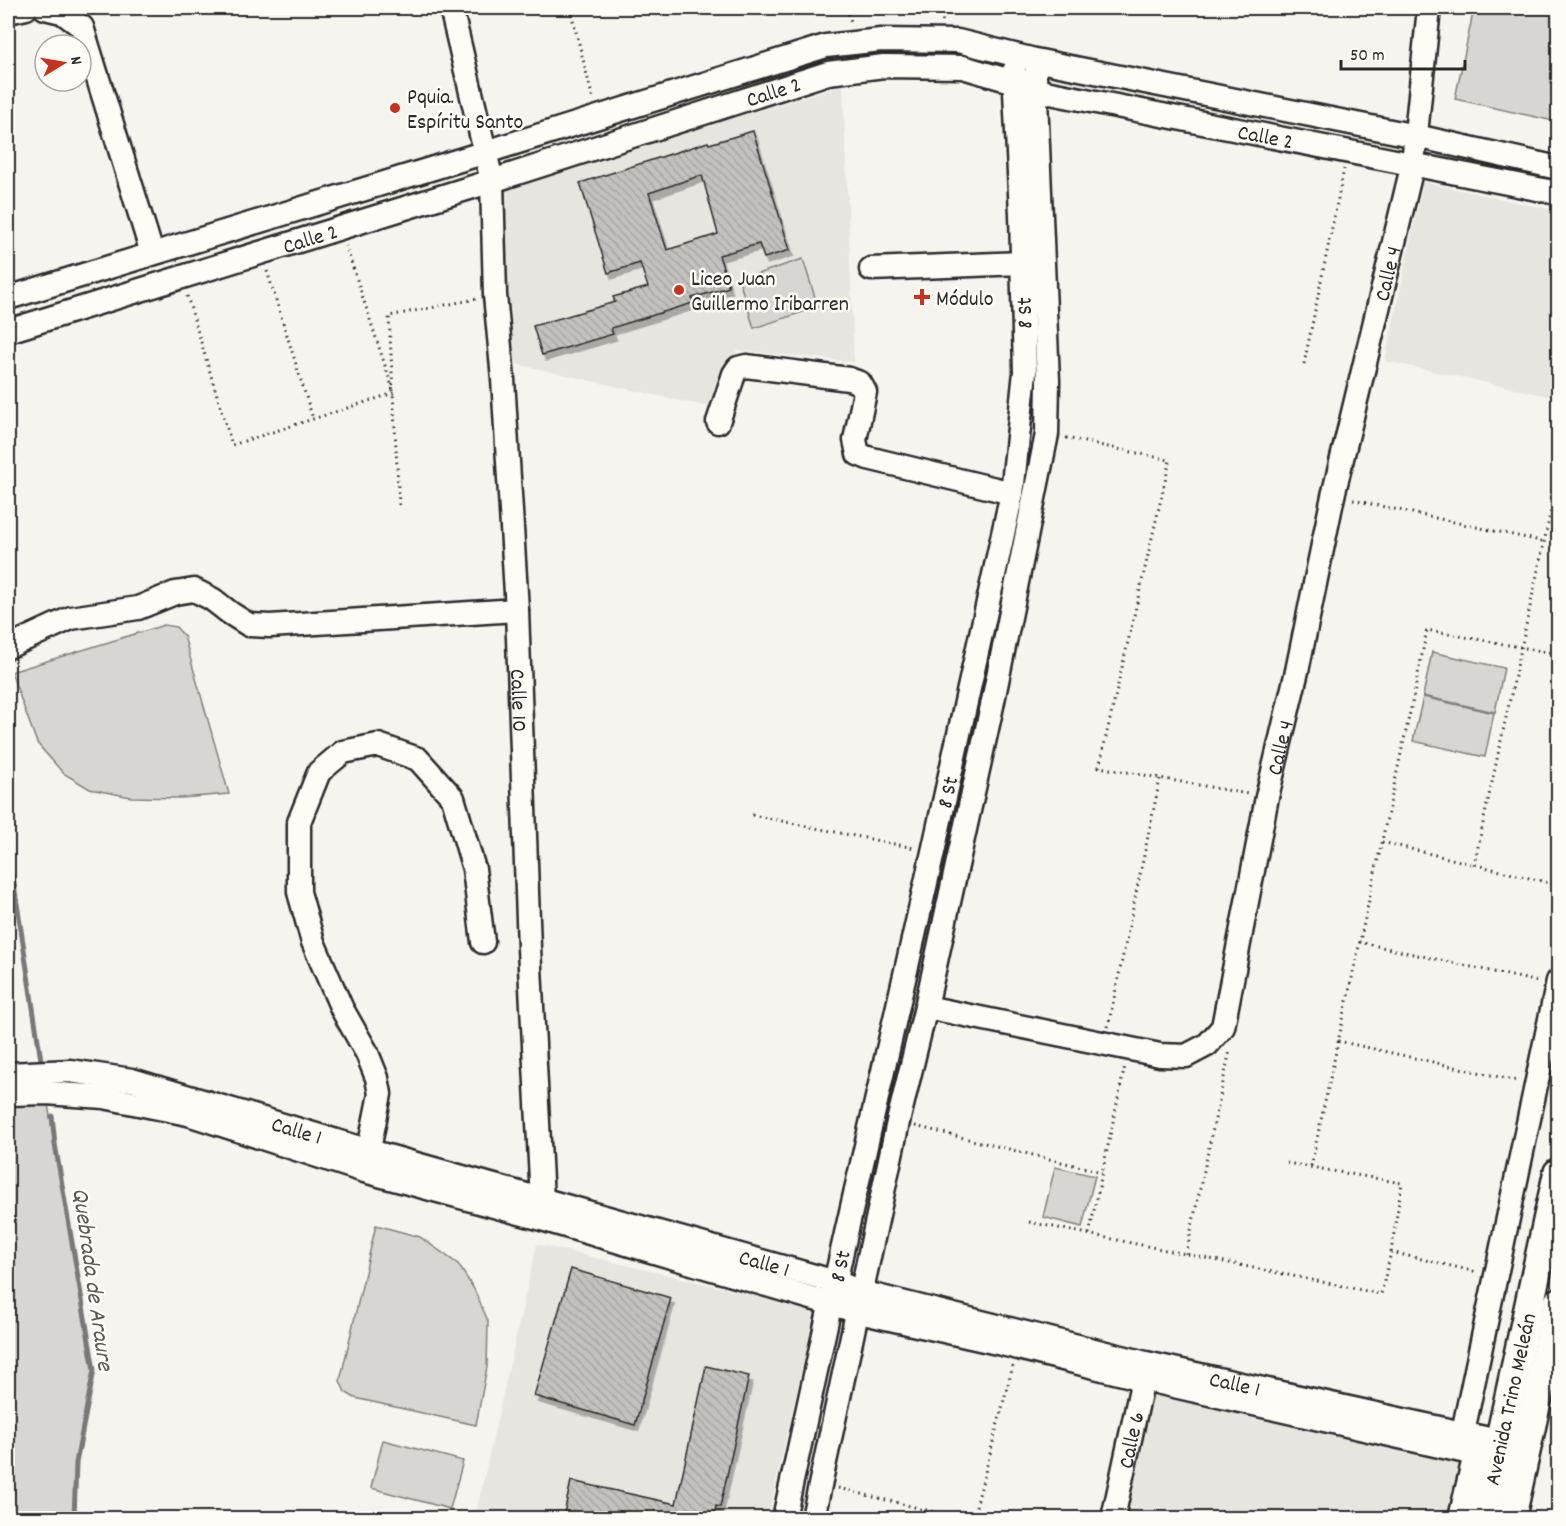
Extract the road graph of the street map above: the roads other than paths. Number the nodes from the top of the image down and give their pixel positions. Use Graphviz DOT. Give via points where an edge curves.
graph roads {
  1 [pos="26,8"];
  2 [pos="45,8"];
  3 [pos="451,8"];
  4 [pos="1429,8"];
  5 [pos="8,12"];
  6 [pos="1025,57"];
  7 [pos="1025,86"];
  8 [pos="1416,136"];
  9 [pos="486,152"];
  10 [pos="1413,164"];
  11 [pos="1558,168"];
  12 [pos="492,180"];
  13 [pos="1558,193"];
  14 [pos="153,253"];
  15 [pos="1022,263"];
  16 [pos="871,269"];
  17 [pos="8,297"];
  18 [pos="8,331"];
  19 [pos="718,422"];
  20 [pos="1012,493"];
  21 [pos="517,610"];
  22 [pos="8,647"];
  23 [pos="483,942"];
  24 [pos="1558,983"];
  25 [pos="926,1007"];
  26 [pos="8,1074"];
  27 [pos="8,1095"];
  28 [pos="367,1161"];
  29 [pos="1558,1173"];
  30 [pos="540,1209"];
  31 [pos="833,1293"];
  32 [pos="860,1302"];
  33 [pos="1558,1303"];
  34 [pos="1145,1371"];
  35 [pos="1490,1449"];
  36 [pos="784,1518"];
  37 [pos="813,1518"];
  38 [pos="1113,1518"];
  39 [pos="1460,1518"];
  40 [pos="1482,1518"];
  41 [pos="1511,1518"];
  1 -- 5 [label="street"];
  2 -- 14 [label="street" via="62,12 82,27"];
  3 -- 9 [label="street, Calle 10"];
  4 -- 8 [label="street, Calle 4"];
  6 -- 7 [label="street, 8 St"];
  6 -- 8 [label="street, Calle 2"];
  6 -- 9 [label="street, Calle 2" via="958,41 881,40 826,46"];
  7 -- 10 [label="street, Calle 2"];
  7 -- 12 [label="street, Calle 2" via="963,67 884,66 828,73"];
  7 -- 15 [label="street, 8 St"];
  7 -- 25 [label="street, 8 St" via="1048,381 1047,434"];
  8 -- 10 [label="street, Calle 4"];
  8 -- 11 [label="street, Calle 2"];
  9 -- 12 [label="street, Calle 10"];
  9 -- 14 [label="street, Calle 2"];
  10 -- 13 [label="street, Calle 2"];
  10 -- 25 [label="street, Calle 4" via="1333,496 1298,671 1267,797 1223,1027 1207,1045 1186,1056 1160,1055"];
  12 -- 18 [label="street, Calle 2"];
  12 -- 21 [label="street, Calle 10" via="495,295"];
  14 -- 17 [label="street, Calle 2"];
  15 -- 16 [label="street"];
  15 -- 20 [label="street, 8 St" via="1025,372"];
  19 -- 20 [label="street" via="738,368 849,379 860,383 865,392 855,440 858,454"];
  20 -- 31 [label="street, 8 St"];
  21 -- 22 [label="street" via="249,625 194,590 175,592 138,608 71,618"];
  21 -- 30 [label="street, Calle 10"];
  23 -- 28 [label="street" via="474,869 453,798 418,759 378,745 343,752 319,772 299,822 299,892 313,942 377,1078 380,1094"];
  24 -- 35 [label="street" via="1496,1277"];
  25 -- 32 [label="street, 8 St"];
  26 -- 28 [label="street, Calle 1" via="70,1071 132,1080"];
  27 -- 28 [label="street, Calle 1" via="104,1097 188,1114"];
  28 -- 30 [label="street, Calle 1"];
  29 -- 35 [label="main road, Avenida Trino Meleán"];
  30 -- 31 [label="street, Calle 1"];
  31 -- 32 [label="street, Calle 1"];
  31 -- 36 [label="street, 8 St"];
  32 -- 34 [label="street, Calle 1"];
  32 -- 34 [label="street, Calle 1" via="1017,1348"];
  32 -- 37 [label="street, 8 St"];
  33 -- 35 [label="main road, Avenida Trino Meleán"];
  34 -- 35 [label="street, Calle 1"];
  34 -- 38 [label="street, Calle 6"];
  35 -- 39 [label="street"];
  35 -- 40 [label="main road, Avenida Trino Meleán"];
  35 -- 41 [label="main road, Avenida Trino Meleán"];
}
